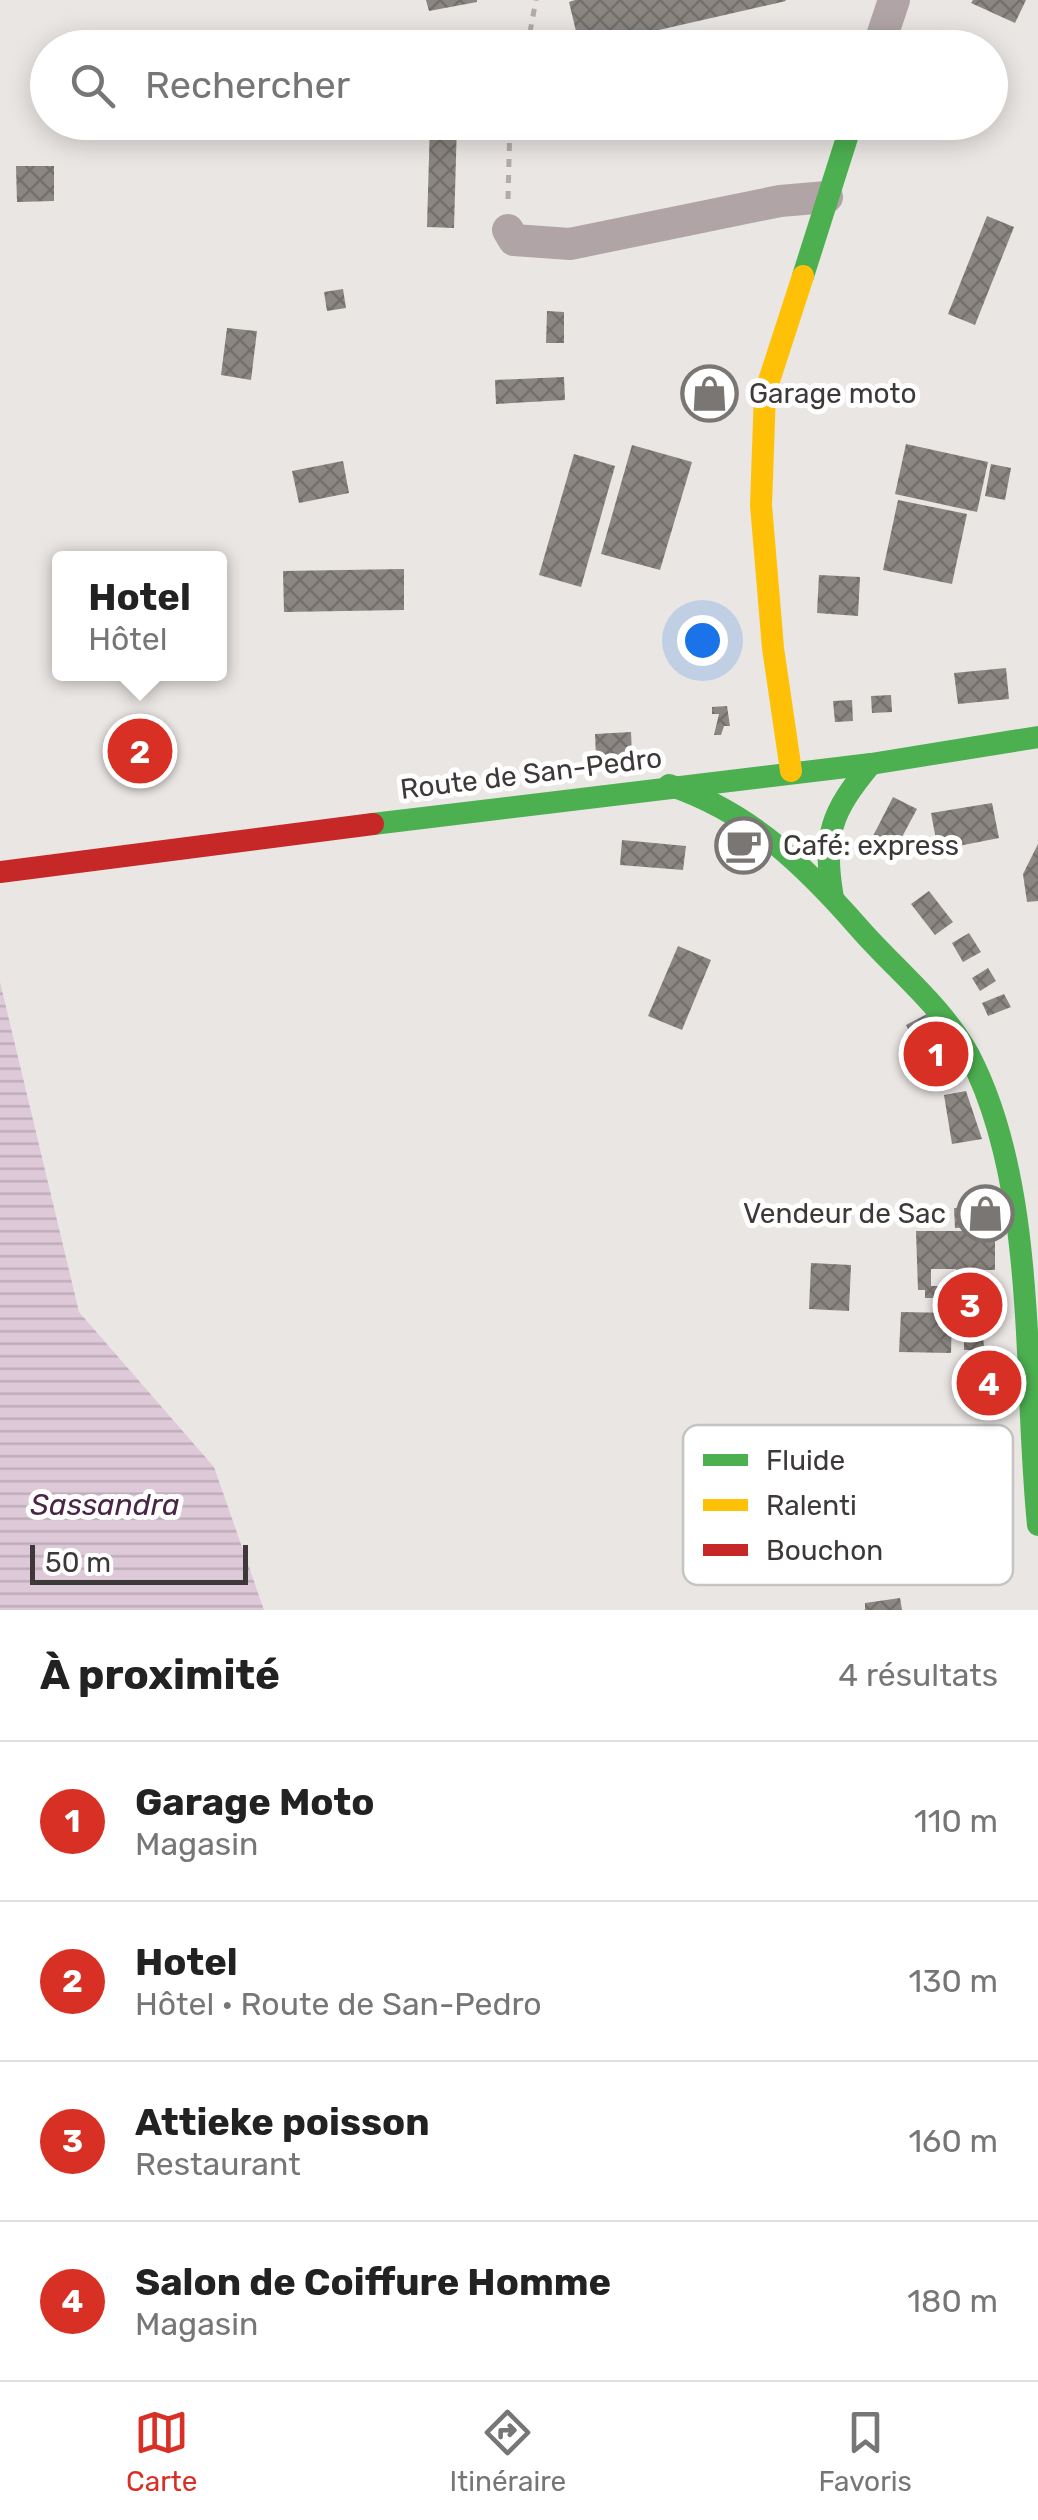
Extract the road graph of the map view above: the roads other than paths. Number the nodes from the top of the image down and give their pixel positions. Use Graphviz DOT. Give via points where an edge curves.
graph roads {
  1 [pos="894,0"];
  2 [pos="884,30"];
  3 [pos="846,140"];
  4 [pos="827,197"];
  5 [pos="508,230"];
  6 [pos="1038,738"];
  7 [pos="871,764"];
  8 [pos="785,771"];
  9 [pos="669,786"];
  10 [pos="826,829"];
  11 [pos="794,856"];
  12 [pos="0,872"];
  13 [pos="833,898"];
  14 [pos="1033,1416"];
  15 [pos="1038,1525"];
  1 -- 2 [label="street"];
  3 -- 4 [label="street"];
  4 -- 5 [label="street" via="570,244 514,240"];
  4 -- 8 [label="street" via="765,392 762,504"];
  6 -- 7 [label="street, Route de San-Pedro"];
  7 -- 8 [label="street, Route de San-Pedro"];
  7 -- 10 [label="street"];
  8 -- 9 [label="street, Route de San-Pedro"];
  8 -- 10 [label="street" via="812,798"];
  8 -- 11 [label="street" via="774,806"];
  9 -- 11 [label="street" via="733,813"];
  9 -- 12 [label="street, Route de San-Pedro"];
  10 -- 13 [label="street"];
  11 -- 13 [label="street"];
  13 -- 14 [label="street" via="932,1004 968,1052 992,1106 1021,1285"];
  14 -- 15 [label="street"];
}
